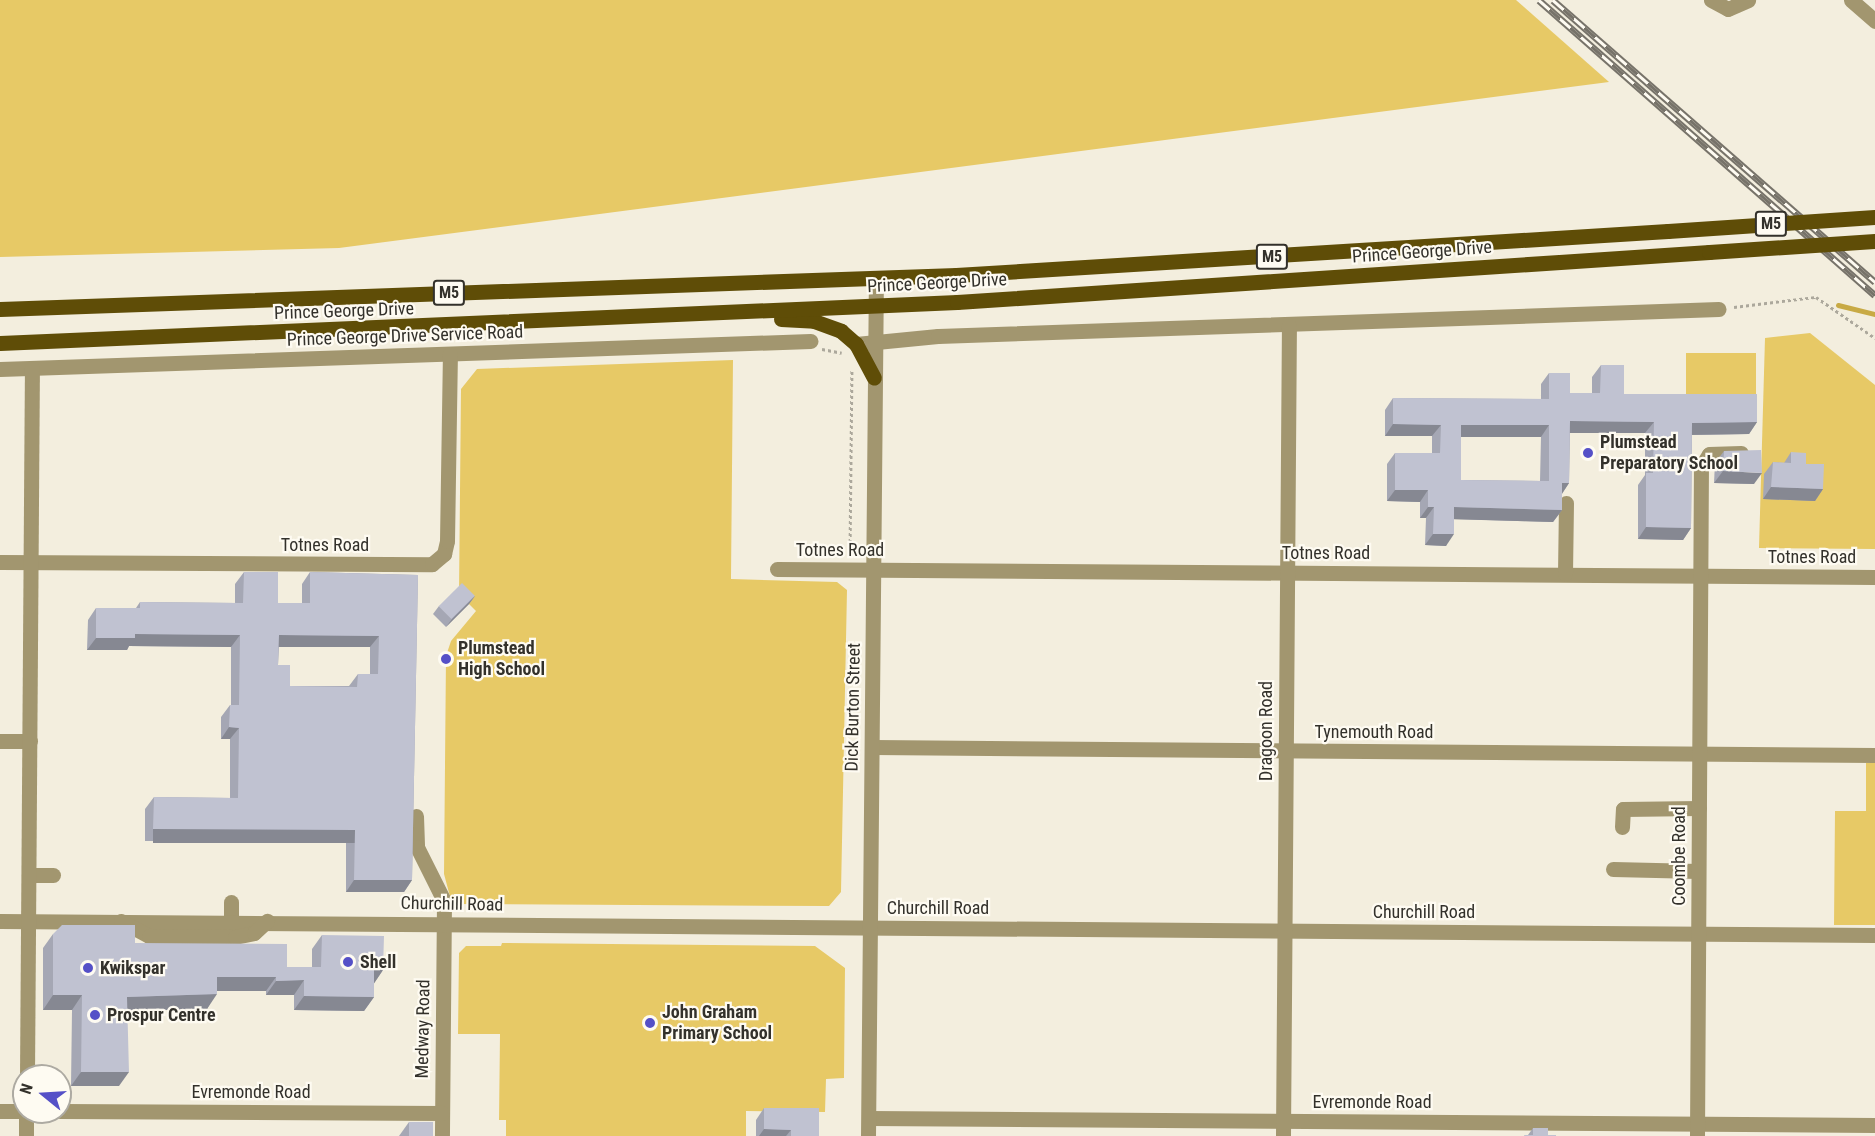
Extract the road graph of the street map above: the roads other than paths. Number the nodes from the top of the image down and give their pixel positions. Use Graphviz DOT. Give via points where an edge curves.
graph roads {
  1 [pos="1712,0"];
  2 [pos="1748,0"];
  3 [pos="1851,0"];
  4 [pos="1875,21"];
  5 [pos="1875,216"];
  6 [pos="1875,241"];
  7 [pos="876,278"];
  8 [pos="876,306"];
  9 [pos="0,309"];
  10 [pos="1719,309"];
  11 [pos="681,315"];
  12 [pos="1288,326"];
  13 [pos="811,341"];
  14 [pos="877,341"];
  15 [pos="0,343"];
  16 [pos="856,344"];
  17 [pos="450,354"];
  18 [pos="32,368"];
  19 [pos="0,369"];
  20 [pos="874,378"];
  21 [pos="1748,453"];
  22 [pos="1566,503"];
  23 [pos="0,562"];
  24 [pos="31,562"];
  25 [pos="777,569"];
  26 [pos="874,569"];
  27 [pos="1287,573"];
  28 [pos="1565,574"];
  29 [pos="1700,575"];
  30 [pos="1875,577"];
  31 [pos="0,741"];
  32 [pos="30,741"];
  33 [pos="873,747"];
  34 [pos="1286,751"];
  35 [pos="1699,754"];
  36 [pos="1875,755"];
  37 [pos="1699,808"];
  38 [pos="416,816"];
  39 [pos="1622,827"];
  40 [pos="1613,869"];
  41 [pos="1698,871"];
  42 [pos="29,875"];
  43 [pos="52,875"];
  44 [pos="231,902"];
  45 [pos="0,921"];
  46 [pos="28,921"];
  47 [pos="121,921"];
  48 [pos="231,921"];
  49 [pos="267,921"];
  50 [pos="444,923"];
  51 [pos="869,927"];
  52 [pos="1285,930"];
  53 [pos="1698,934"];
  54 [pos="1875,935"];
  55 [pos="27,1064"];
  56 [pos="72,1111"];
  57 [pos="442,1113"];
  58 [pos="869,1118"];
  59 [pos="1875,1125"];
  60 [pos="1283,1128"];
  61 [pos="1697,1130"];
  62 [pos="442,1136"];
  63 [pos="868,1136"];
  1 -- 2 [label="street" via="1728,9"];
  3 -- 4 [label="street"];
  5 -- 7 [label="main road, Prince George Drive / M5, bridge" via="1382,251"];
  6 -- 8 [label="main road, Prince George Drive / M5, bridge"];
  7 -- 8 [label="street, Dick Burton Street"];
  7 -- 9 [label="main road, Prince George Drive / M5"];
  8 -- 11 [label="main road, Prince George Drive / M5"];
  8 -- 14 [label="street, Dick Burton Street"];
  10 -- 12 [label="street"];
  11 -- 15 [label="main road, Prince George Drive / M5"];
  11 -- 16 [label="main road" via="814,321 841,331"];
  12 -- 14 [label="street"];
  12 -- 27 [label="street, Dragoon Road"];
  13 -- 17 [label="street, Prince George Drive Service Road"];
  14 -- 16 [label="street"];
  14 -- 20 [label="street, Dick Burton Street"];
  16 -- 20 [label="main road"];
  17 -- 18 [label="street, Prince George Drive Service Road"];
  17 -- 24 [label="street, Totnes Road" via="447,541 444,554 432,564"];
  18 -- 19 [label="street, Prince George Drive Service Road"];
  18 -- 24 [label="street"];
  20 -- 26 [label="street, Dick Burton Street"];
  21 -- 29 [label="street, Coombe Road" via="1713,453 1702,462"];
  22 -- 28 [label="street"];
  23 -- 24 [label="street, Totnes Road"];
  24 -- 32 [label="street"];
  25 -- 26 [label="street, Totnes Road"];
  26 -- 27 [label="street, Totnes Road"];
  26 -- 33 [label="street, Dick Burton Street"];
  27 -- 28 [label="street, Totnes Road"];
  27 -- 34 [label="street, Dragoon Road"];
  28 -- 29 [label="street, Totnes Road"];
  29 -- 30 [label="street, Totnes Road"];
  29 -- 35 [label="street, Coombe Road"];
  31 -- 32 [label="street"];
  32 -- 42 [label="street"];
  33 -- 34 [label="street, Tynemouth Road"];
  33 -- 51 [label="street, Dick Burton Street"];
  34 -- 35 [label="street, Tynemouth Road"];
  34 -- 52 [label="street, Dragoon Road"];
  35 -- 36 [label="street, Tynemouth Road"];
  35 -- 37 [label="street, Coombe Road"];
  37 -- 39 [label="street" via="1623,809"];
  37 -- 41 [label="street, Coombe Road"];
  38 -- 50 [label="street, Medway Road" via="417,847 443,897"];
  40 -- 41 [label="street"];
  41 -- 53 [label="street, Coombe Road"];
  42 -- 43 [label="street"];
  42 -- 46 [label="street"];
  44 -- 48 [label="street"];
  45 -- 46 [label="street, Churchill Road"];
  46 -- 47 [label="street, Churchill Road"];
  46 -- 55 [label="street"];
  47 -- 48 [label="street, Churchill Road"];
  47 -- 49 [label="street" via="149,936 235,937 254,933"];
  48 -- 49 [label="street, Churchill Road"];
  49 -- 50 [label="street, Churchill Road"];
  50 -- 51 [label="street, Churchill Road"];
  50 -- 57 [label="street, Medway Road"];
  51 -- 52 [label="street, Churchill Road"];
  51 -- 58 [label="street, Dick Burton Street"];
  52 -- 53 [label="street, Churchill Road"];
  52 -- 60 [label="street, Dragoon Road"];
  53 -- 54 [label="street, Churchill Road"];
  53 -- 61 [label="street, Coombe Road"];
  56 -- 57 [label="street, Evremonde Road"];
  57 -- 62 [label="street, Medway Road"];
  58 -- 60 [label="street, Evremonde Road"];
  58 -- 63 [label="street, Dick Burton Street"];
  59 -- 61 [label="street, Evremonde Road"];
  60 -- 61 [label="street, Evremonde Road"];
}
